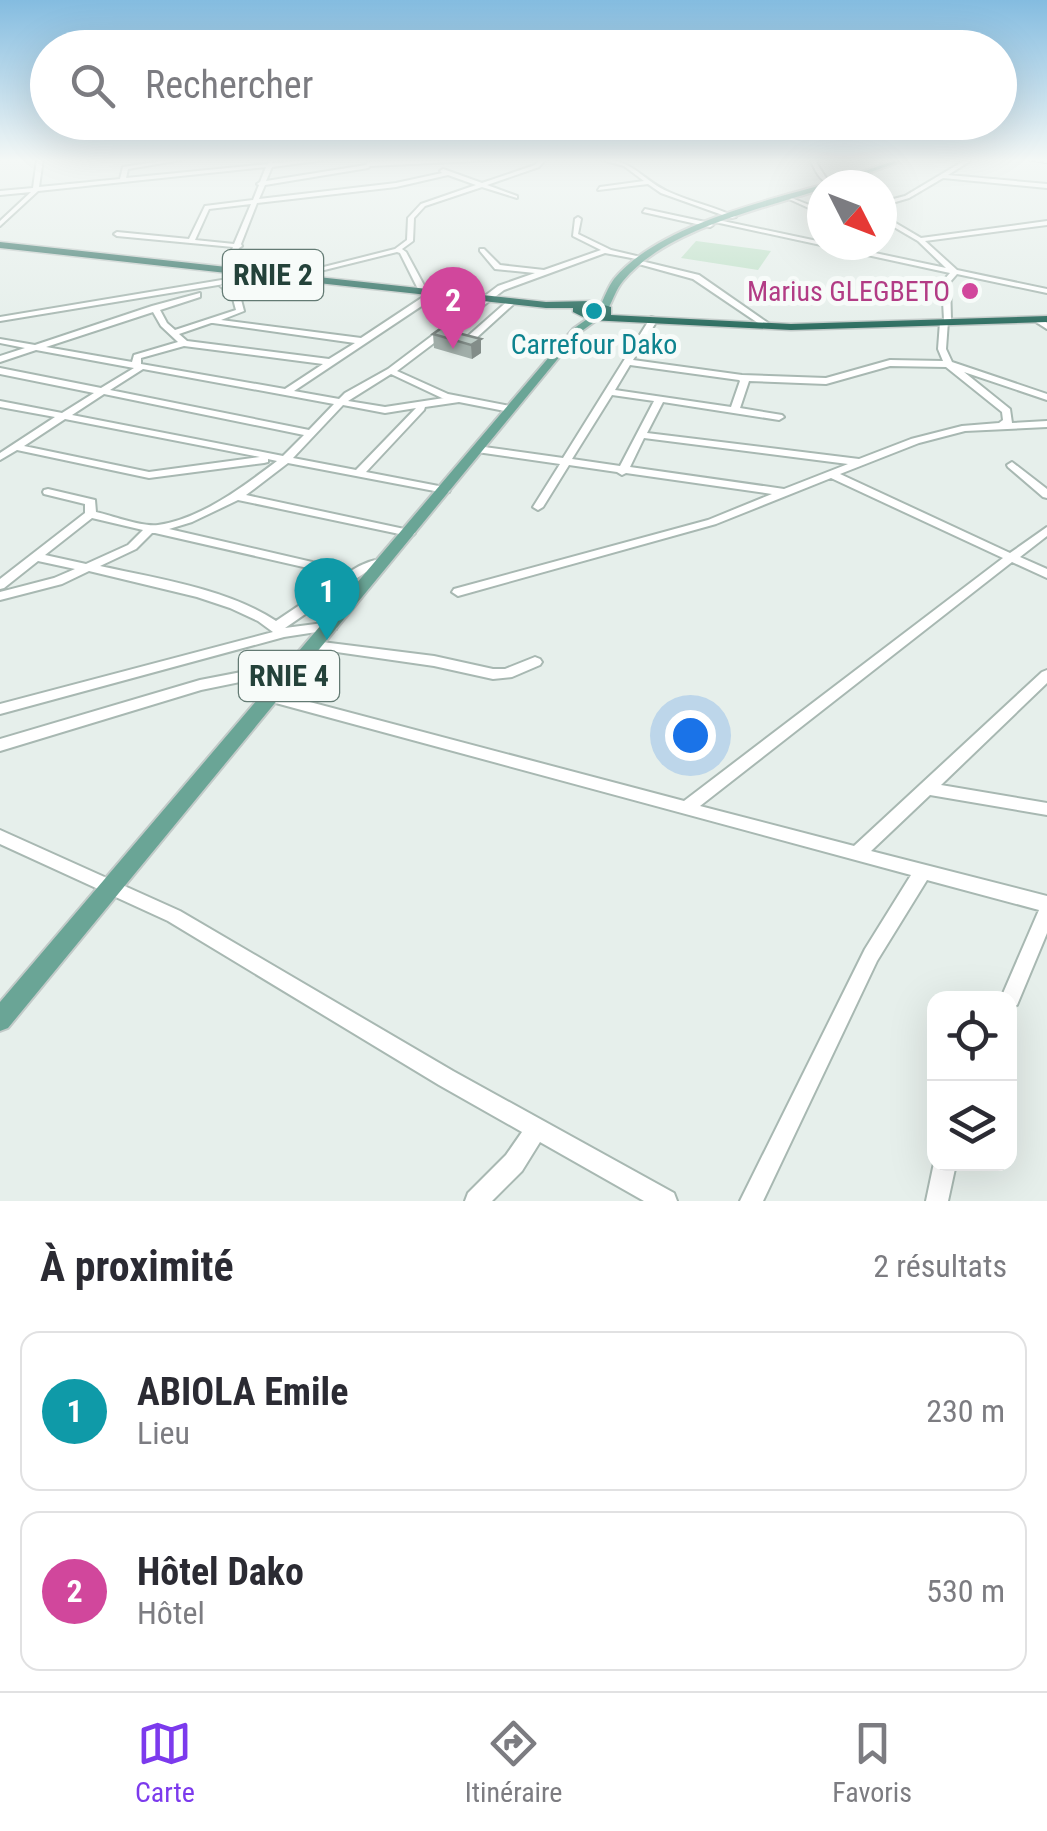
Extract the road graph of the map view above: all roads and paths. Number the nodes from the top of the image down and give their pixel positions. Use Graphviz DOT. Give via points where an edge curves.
graph roads {
  1 [pos="200,215"];
  2 [pos="251,215"];
  3 [pos="414,215"];
  4 [pos="666,215"];
  5 [pos="728,215"];
  6 [pos="739,215"];
  7 [pos="733,217"];
  8 [pos="578,220"];
  9 [pos="714,224"];
  10 [pos="1047,224"];
  11 [pos="897,226"];
  12 [pos="116,234"];
  13 [pos="920,240"];
  14 [pos="191,241"];
  15 [pos="807,243"];
  16 [pos="0,245"];
  17 [pos="239,246"];
  18 [pos="397,250"];
  19 [pos="482,250"];
  20 [pos="608,251"];
  21 [pos="639,260"];
  22 [pos="894,260"];
  23 [pos="227,270"];
  24 [pos="545,272"];
  25 [pos="955,272"];
  26 [pos="269,274"];
  27 [pos="292,276"];
  28 [pos="243,280"];
  29 [pos="224,286"];
  30 [pos="1047,291"];
  31 [pos="429,292"];
  32 [pos="608,293"];
  33 [pos="492,299"];
  34 [pos="513,302"];
  35 [pos="155,308"];
  36 [pos="604,312"];
  37 [pos="582,314"];
  38 [pos="0,318"];
  39 [pos="654,320"];
  40 [pos="1045,320"];
  41 [pos="213,321"];
  42 [pos="946,321"];
  43 [pos="764,323"];
  44 [pos="174,333"];
  45 [pos="471,338"];
  46 [pos="0,341"];
  47 [pos="362,341"];
  48 [pos="184,343"];
  49 [pos="32,348"];
  50 [pos="0,359"];
  51 [pos="330,362"];
  52 [pos="629,362"];
  53 [pos="948,364"];
  54 [pos="139,365"];
  55 [pos="390,371"];
  56 [pos="0,372"];
  57 [pos="742,378"];
  58 [pos="289,390"];
  59 [pos="104,391"];
  60 [pos="611,392"];
  61 [pos="1047,397"];
  62 [pos="660,399"];
  63 [pos="458,400"];
  64 [pos="343,401"];
  65 [pos="0,404"];
  66 [pos="421,408"];
  67 [pos="510,409"];
  68 [pos="735,410"];
  69 [pos="65,416"];
  70 [pos="779,417"];
  71 [pos="1047,424"];
  72 [pos="1001,426"];
  73 [pos="311,433"];
  74 [pos="641,435"];
  75 [pos="16,447"];
  76 [pos="477,449"];
  77 [pos="0,456"];
  78 [pos="282,458"];
  79 [pos="860,462"];
  80 [pos="564,464"];
  81 [pos="1012,465"];
  82 [pos="359,472"];
  83 [pos="622,472"];
  84 [pos="830,474"];
  85 [pos="444,490"];
  86 [pos="48,492"];
  87 [pos="785,492"];
  88 [pos="1047,495"];
  89 [pos="237,496"];
  90 [pos="538,507"];
  91 [pos="90,514"];
  92 [pos="159,528"];
  93 [pos="1047,530"];
  94 [pos="409,533"];
  95 [pos="35,557"];
  96 [pos="1012,558"];
  97 [pos="383,562"];
  98 [pos="86,568"];
  99 [pos="1047,574"];
  100 [pos="354,575"];
  101 [pos="0,584"];
  102 [pos="458,592"];
  103 [pos="0,596"];
  104 [pos="331,626"];
  105 [pos="280,630"];
  106 [pos="314,645"];
  107 [pos="535,662"];
  108 [pos="298,666"];
  109 [pos="1047,675"];
  110 [pos="272,696"];
  111 [pos="0,710"];
  112 [pos="0,745"];
  113 [pos="930,789"];
  114 [pos="686,808"];
  115 [pos="1047,809"];
  116 [pos="0,837"];
  117 [pos="857,854"];
  118 [pos="923,871"];
  119 [pos="109,887"];
  120 [pos="1047,908"];
  121 [pos="1013,991"];
  122 [pos="0,1020"];
  123 [pos="537,1128"];
  124 [pos="943,1171"];
  125 [pos="476,1201"];
  126 [pos="666,1201"];
  127 [pos="751,1201"];
  128 [pos="937,1201"];
  1 -- 14 [label="street"];
  2 -- 17 [label="street"];
  3 -- 18 [label="street" via="410,241"];
  4 -- 9 [label="street"];
  5 -- 7 [label="street"];
  6 -- 7 [label="main road, RNIE 4"];
  7 -- 9 [label="main road, RNIE 4"];
  8 -- 20 [label="street" via="575,235"];
  9 -- 15 [label="street"];
  9 -- 21 [label="main road, RNIE 4"];
  10 -- 13 [label="street"];
  11 -- 13 [label="street"];
  12 -- 14 [label="street"];
  13 -- 25 [label="street"];
  14 -- 17 [label="street"];
  16 -- 23 [label="highway, RNIE 2"];
  17 -- 23 [label="street"];
  18 -- 27 [label="street"];
  18 -- 31 [label="street"];
  19 -- 24 [label="street" via="498,266"];
  20 -- 21 [label="street"];
  20 -- 24 [label="street"];
  21 -- 32 [label="main road, RNIE 4"];
  21 -- 43 [label="street" via="690,274"];
  22 -- 25 [label="street"];
  23 -- 26 [label="highway, RNIE 2"];
  24 -- 33 [label="street" via="502,288"];
  25 -- 30 [label="street"];
  25 -- 42 [label="street" via="946,282"];
  26 -- 27 [label="highway, RNIE 2"];
  26 -- 28 [label="street"];
  27 -- 31 [label="highway, RNIE 2"];
  28 -- 29 [label="street"];
  28 -- 38 [label="street"];
  29 -- 35 [label="street"];
  29 -- 41 [label="street" via="236,294 240,311"];
  31 -- 33 [label="highway, RNIE 2"];
  31 -- 47 [label="street"];
  32 -- 36 [label="main road"];
  32 -- 37 [label="main road, RNIE 4"];
  33 -- 34 [label="highway, RNIE 2"];
  33 -- 55 [label="street"];
  34 -- 37 [label="highway, RNIE 2"];
  34 -- 45 [label="street"];
  35 -- 44 [label="street"];
  35 -- 49 [label="street"];
  36 -- 37 [label="highway"];
  36 -- 37 [label="main road, RNIE 4"];
  36 -- 39 [label="highway"];
  36 -- 43 [label="highway"];
  37 -- 67 [label="main road, RNIE 4"];
  39 -- 42 [label="highway" via="791,327"];
  39 -- 52 [label="street"];
  40 -- 42 [label="highway"];
  41 -- 44 [label="street"];
  41 -- 47 [label="street"];
  42 -- 43 [label="highway"];
  42 -- 53 [label="street" via="942,349"];
  44 -- 48 [label="street"];
  46 -- 49 [label="street"];
  47 -- 51 [label="street"];
  48 -- 51 [label="street"];
  48 -- 54 [label="street" via="138,357"];
  49 -- 50 [label="street"];
  49 -- 54 [label="street"];
  51 -- 58 [label="street"];
  52 -- 57 [label="street"];
  52 -- 60 [label="street"];
  53 -- 57 [label="street" via="890,363 826,381"];
  53 -- 61 [label="street"];
  53 -- 72 [label="street" via="1007,410"];
  54 -- 58 [label="street"];
  54 -- 59 [label="street"];
  55 -- 63 [label="street"];
  55 -- 64 [label="street"];
  56 -- 59 [label="street"];
  57 -- 68 [label="street"];
  58 -- 64 [label="street"];
  59 -- 69 [label="street"];
  59 -- 73 [label="street"];
  60 -- 62 [label="street"];
  60 -- 80 [label="street"];
  62 -- 68 [label="street"];
  62 -- 74 [label="street"];
  63 -- 66 [label="street"];
  63 -- 67 [label="street"];
  64 -- 66 [label="street" via="386,410"];
  64 -- 73 [label="street"];
  65 -- 69 [label="street"];
  66 -- 82 [label="street"];
  67 -- 76 [label="main road, RNIE 4"];
  68 -- 70 [label="street"];
  69 -- 75 [label="street"];
  69 -- 78 [label="street"];
  71 -- 72 [label="street"];
  72 -- 79 [label="street" via="943,433"];
  73 -- 78 [label="street"];
  74 -- 79 [label="street"];
  74 -- 83 [label="street"];
  75 -- 77 [label="street"];
  75 -- 78 [label="street" via="149,475"];
  76 -- 80 [label="street"];
  76 -- 85 [label="main road, RNIE 4"];
  78 -- 82 [label="street"];
  78 -- 89 [label="street"];
  79 -- 84 [label="street"];
  80 -- 83 [label="street"];
  80 -- 90 [label="street"];
  81 -- 88 [label="street"];
  82 -- 85 [label="street"];
  83 -- 87 [label="street"];
  84 -- 87 [label="street"];
  84 -- 96 [label="street"];
  85 -- 94 [label="main road, RNIE 4"];
  86 -- 91 [label="street" via="92,502"];
  87 -- 102 [label="street" via="712,522"];
  89 -- 92 [label="street"];
  89 -- 94 [label="street"];
  91 -- 92 [label="street"];
  91 -- 95 [label="street"];
  92 -- 98 [label="street"];
  92 -- 100 [label="street"];
  93 -- 96 [label="street"];
  94 -- 97 [label="main road, RNIE 4"];
  95 -- 98 [label="street"];
  95 -- 101 [label="street"];
  96 -- 99 [label="street"];
  96 -- 114 [label="street"];
  97 -- 100 [label="street"];
  97 -- 104 [label="main road, RNIE 4"];
  98 -- 103 [label="street"];
  98 -- 105 [label="street" via="198,594"];
  100 -- 105 [label="street"];
  104 -- 105 [label="street"];
  104 -- 106 [label="main road, RNIE 4"];
  105 -- 111 [label="street"];
  106 -- 107 [label="street" via="493,674"];
  106 -- 108 [label="main road, RNIE 4"];
  108 -- 110 [label="main road, RNIE 4"];
  108 -- 112 [label="street" via="200,686"];
  109 -- 113 [label="street"];
  110 -- 114 [label="street"];
  110 -- 119 [label="main road, RNIE 4"];
  113 -- 115 [label="street"];
  113 -- 117 [label="street"];
  114 -- 117 [label="street"];
  116 -- 119 [label="street"];
  117 -- 118 [label="street"];
  118 -- 120 [label="street"];
  118 -- 127 [label="street" via="871,955"];
  119 -- 122 [label="main road, RNIE 4"];
  119 -- 123 [label="street" via="174,916"];
  120 -- 121 [label="street"];
  123 -- 125 [label="street"];
  123 -- 126 [label="street"];
  124 -- 128 [label="street"];
}
